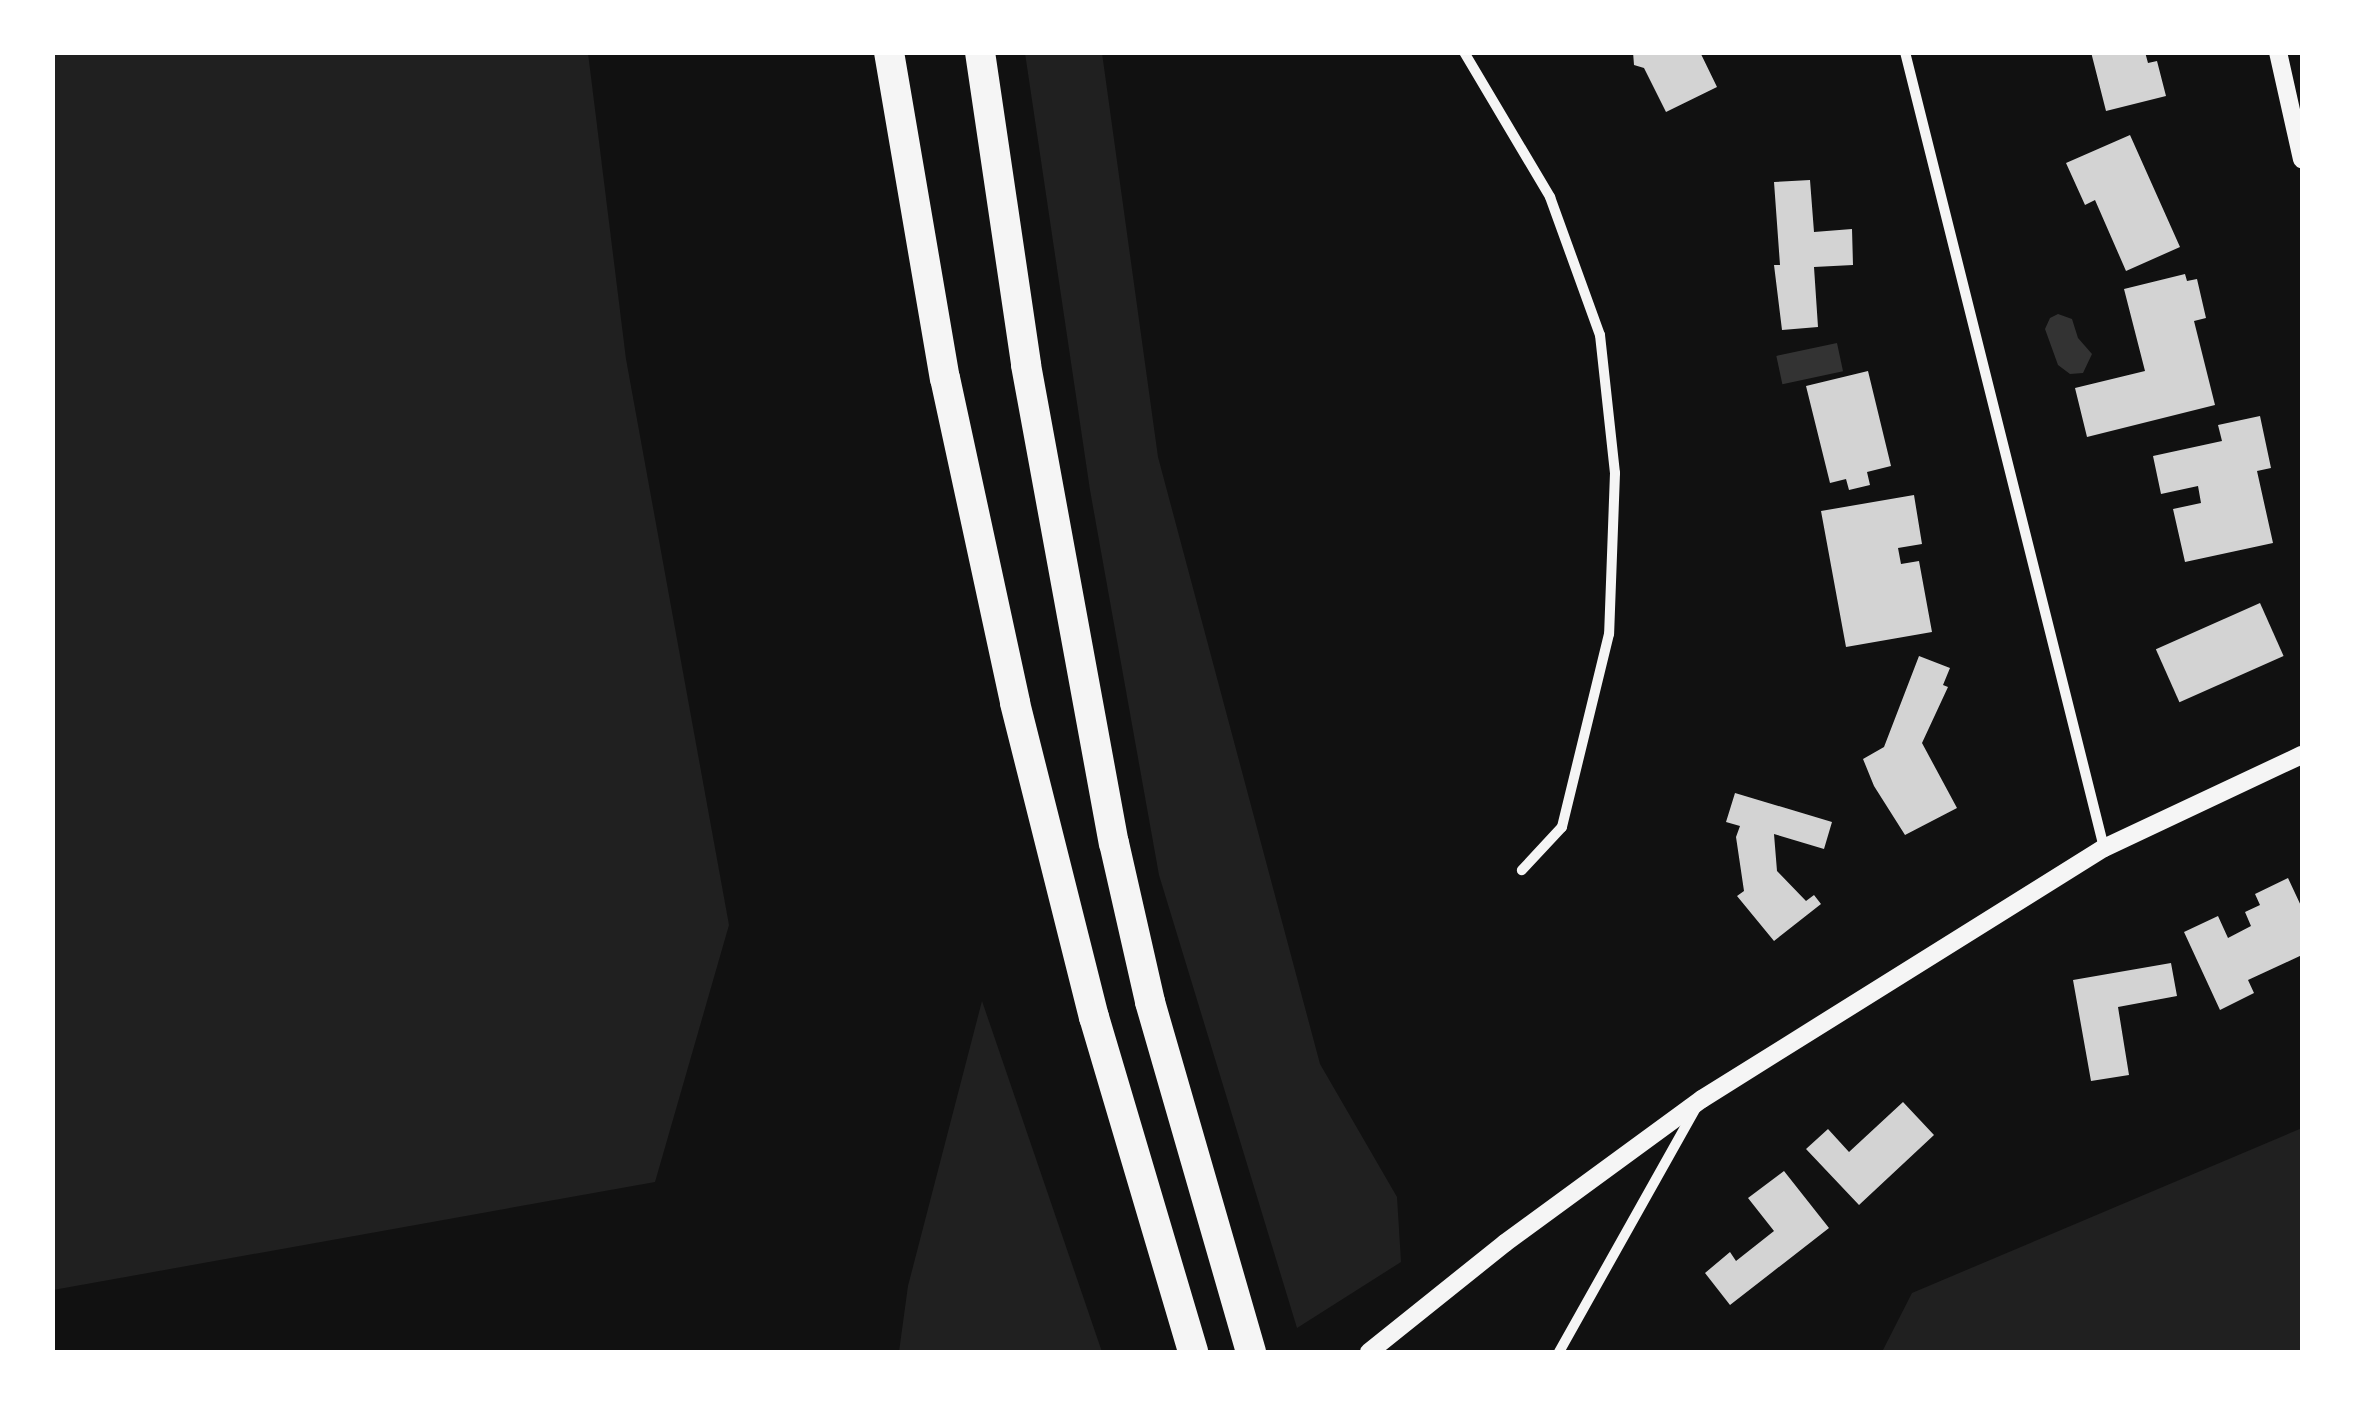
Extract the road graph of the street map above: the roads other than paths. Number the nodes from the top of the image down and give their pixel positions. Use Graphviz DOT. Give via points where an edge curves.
graph roads {
  1 [pos="889,52"];
  2 [pos="980,52"];
  3 [pos="1464,52"];
  4 [pos="1905,52"];
  5 [pos="2278,52"];
  6 [pos="2302,159"];
  7 [pos="2302,755"];
  8 [pos="2104,848"];
  9 [pos="1522,870"];
  10 [pos="1702,1098"];
  11 [pos="1246,1338"];
  12 [pos="1192,1352"];
  13 [pos="1368,1352"];
  14 [pos="1559,1352"];
  1 -- 12 [label="highway" via="945,378 1015,703 1094,1017"];
  2 -- 11 [label="highway" via="1030,383 1114,843 1150,1002"];
  3 -- 9 [label="street" via="1550,197 1600,335 1615,473 1609,634 1562,827"];
  4 -- 8 [label="street"];
  5 -- 6 [label="street"];
  7 -- 8 [label="street"];
  8 -- 10 [label="street"];
  10 -- 13 [label="street"];
  10 -- 14 [label="street"];
}
